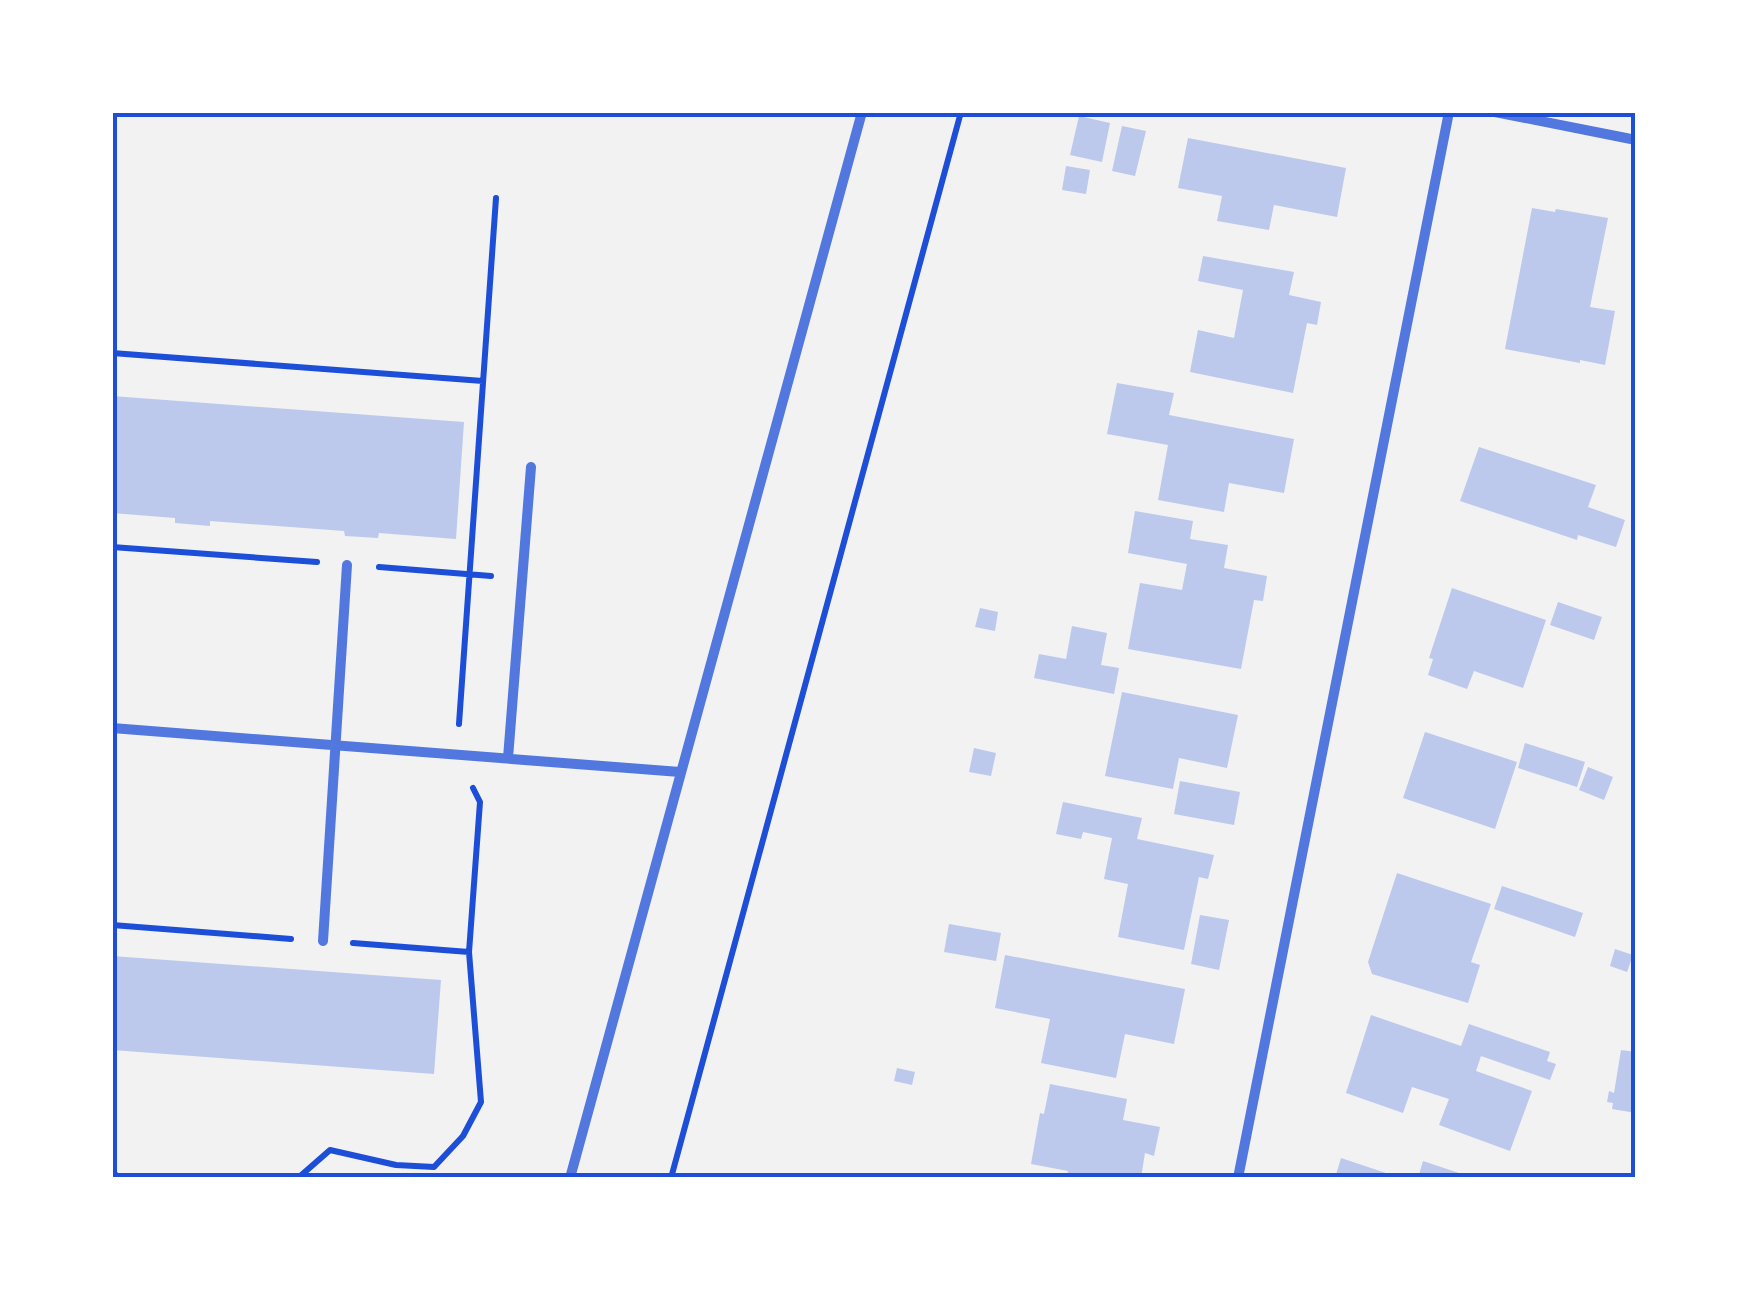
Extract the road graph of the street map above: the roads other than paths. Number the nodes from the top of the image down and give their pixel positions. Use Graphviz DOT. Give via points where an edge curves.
graph roads {
  1 [pos="862,112"];
  2 [pos="1450,112"];
  3 [pos="1496,112"];
  4 [pos="1636,140"];
  5 [pos="532,467"];
  6 [pos="347,565"];
  7 [pos="112,728"];
  8 [pos="336,745"];
  9 [pos="508,758"];
  10 [pos="680,772"];
  11 [pos="322,941"];
  12 [pos="570,1178"];
  13 [pos="1238,1178"];
  1 -- 10 [label="street"];
  2 -- 13 [label="street"];
  3 -- 4 [label="street"];
  5 -- 9 [label="street"];
  6 -- 8 [label="street"];
  7 -- 8 [label="street"];
  8 -- 9 [label="street"];
  8 -- 11 [label="street"];
  9 -- 10 [label="street"];
  10 -- 12 [label="street"];
}
